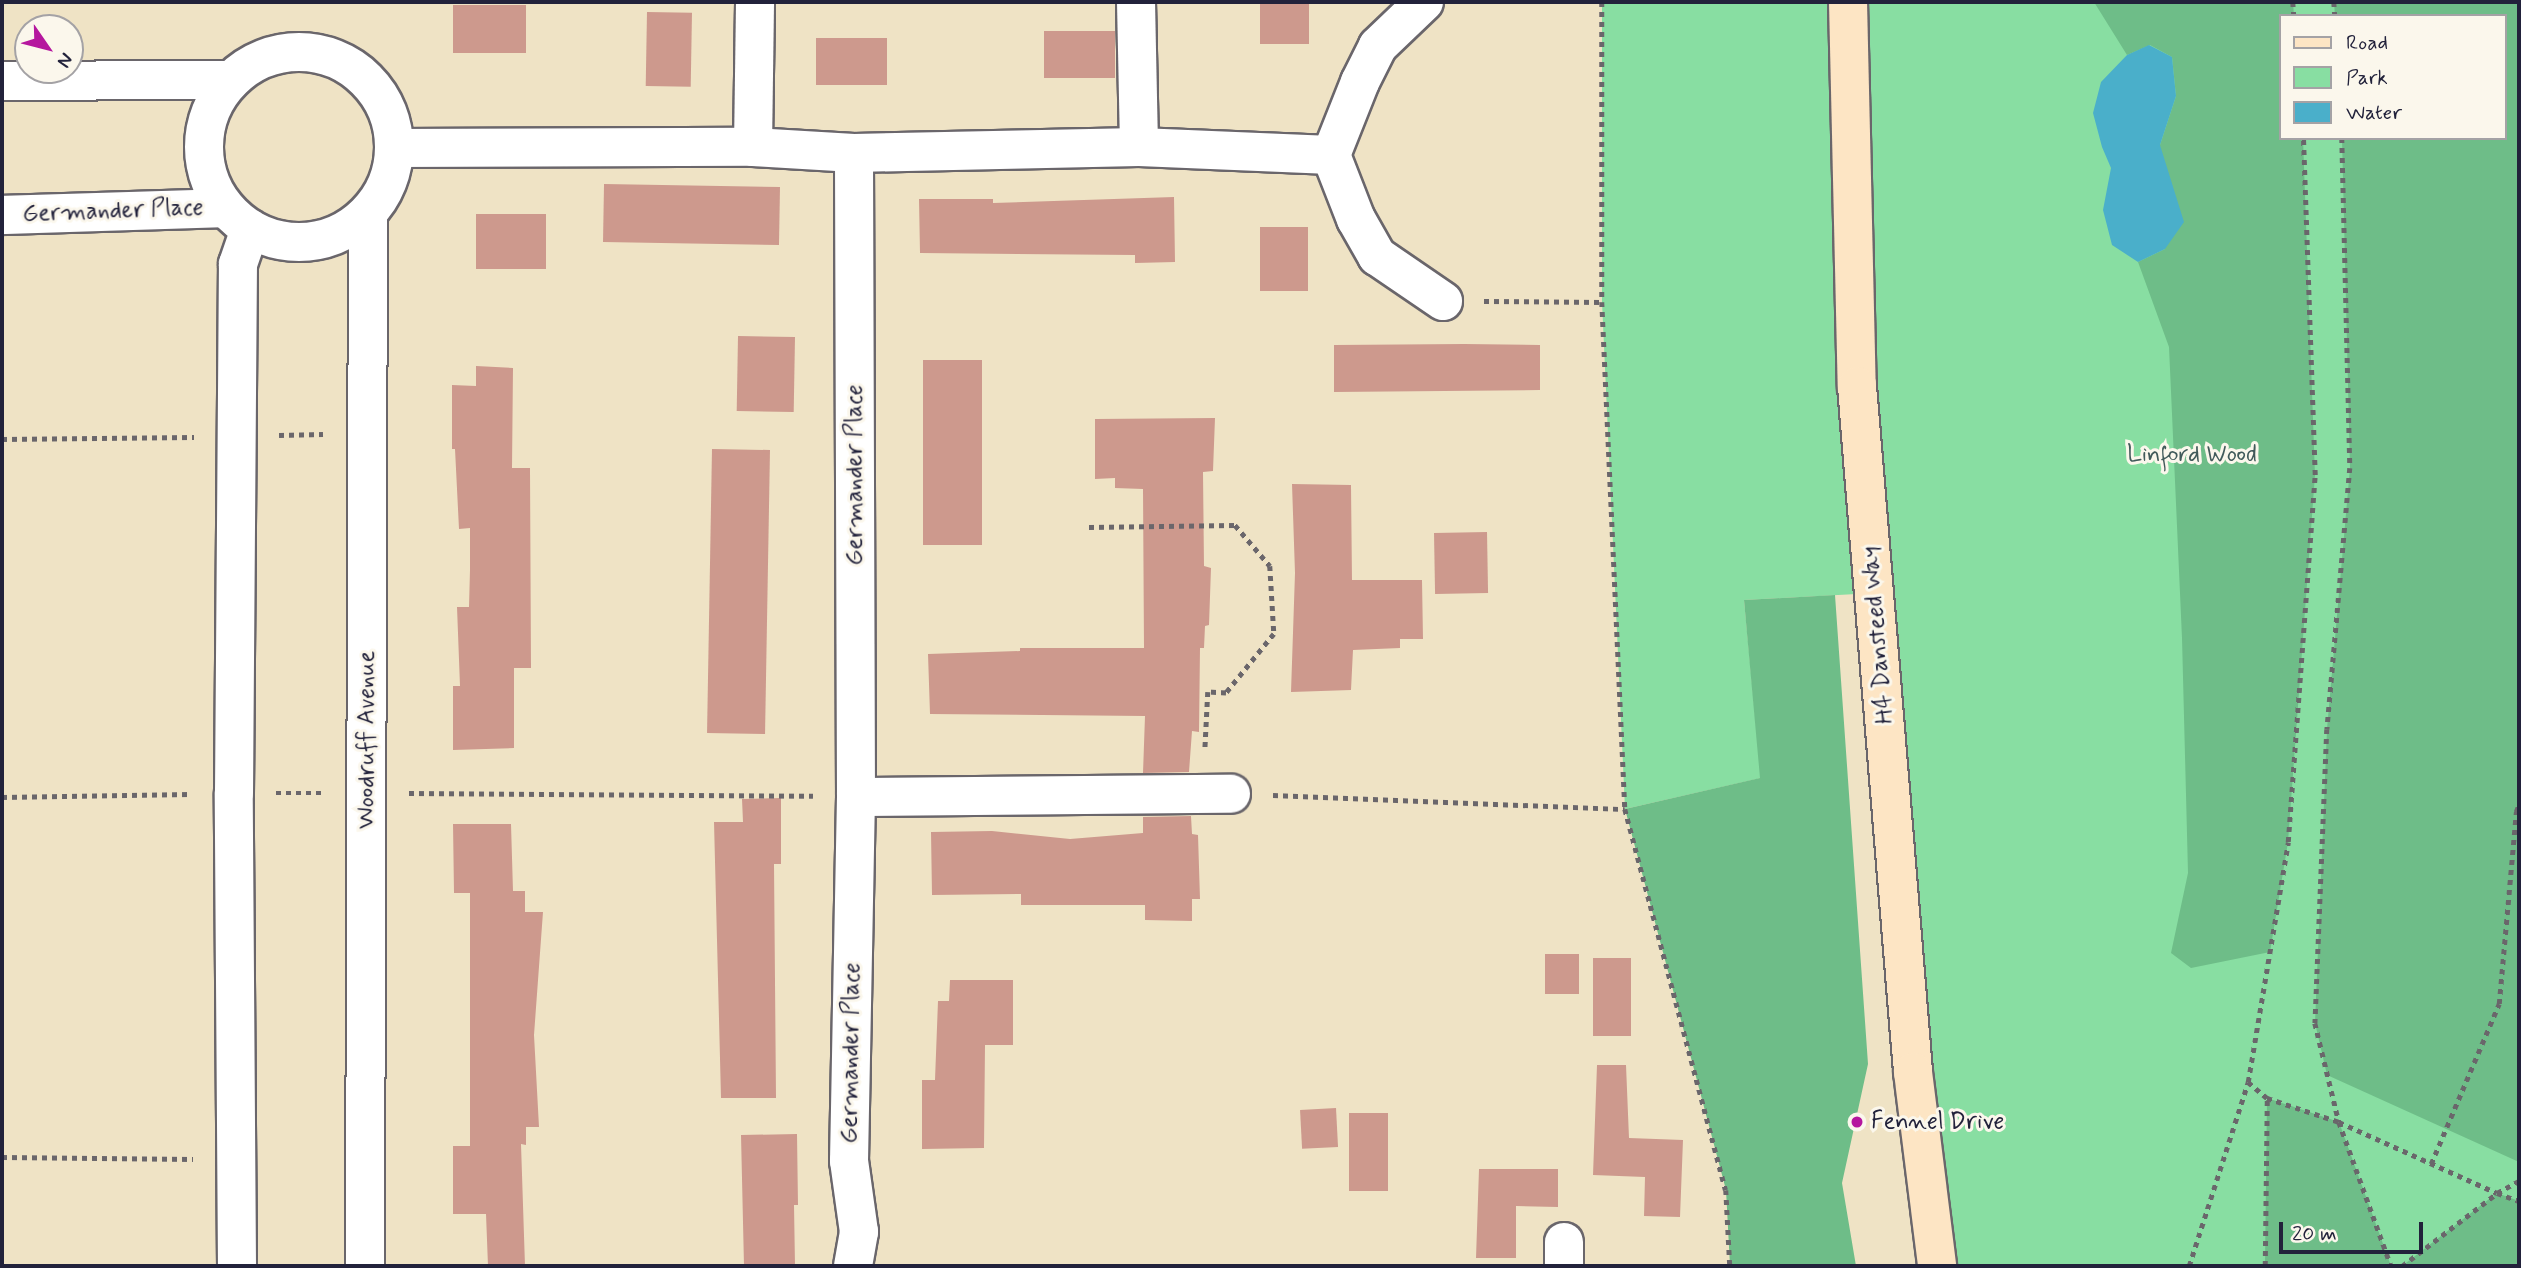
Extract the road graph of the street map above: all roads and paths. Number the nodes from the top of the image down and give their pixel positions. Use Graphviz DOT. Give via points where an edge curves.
graph roads {
  1 [pos="755,2"];
  2 [pos="1136,2"];
  3 [pos="1424,2"];
  4 [pos="1602,2"];
  5 [pos="1848,2"];
  6 [pos="231,80"];
  7 [pos="2,81"];
  8 [pos="2304,140"];
  9 [pos="2342,140"];
  10 [pos="753,147"];
  11 [pos="1139,147"];
  12 [pos="394,148"];
  13 [pos="854,153"];
  14 [pos="1331,155"];
  15 [pos="368,214"];
  16 [pos="2,215"];
  17 [pos="237,218"];
  18 [pos="1443,301"];
  19 [pos="1602,302"];
  20 [pos="366,433"];
  21 [pos="237,436"];
  22 [pos="2,439"];
  23 [pos="1089,527"];
  24 [pos="234,793"];
  25 [pos="367,793"];
  26 [pos="1217,794"];
  27 [pos="2,797"];
  28 [pos="856,797"];
  29 [pos="2519,804"];
  30 [pos="1625,809"];
  31 [pos="2248,1082"];
  32 [pos="2267,1098"];
  33 [pos="2339,1122"];
  34 [pos="2,1157"];
  35 [pos="236,1160"];
  36 [pos="2431,1164"];
  37 [pos="2519,1181"];
  38 [pos="2497,1194"];
  39 [pos="2519,1201"];
  40 [pos="237,1266"];
  41 [pos="365,1266"];
  42 [pos="853,1266"];
  43 [pos="1730,1266"];
  44 [pos="1937,1266"];
  45 [pos="2189,1266"];
  46 [pos="2265,1266"];
  47 [pos="2391,1266"];
  48 [pos="2402,1266"];
  1 -- 10 [label="street"];
  2 -- 11 [label="street"];
  3 -- 14 [label="street" via="1378,46"];
  4 -- 19 [label="path"];
  5 -- 44 [label="street, H4 Dansteed Way" via="1857,386 1913,1072"];
  6 -- 7 [label="street"];
  6 -- 12 [label="street" via="254,63 286,52 318,53 350,65 374,88 392,121"];
  6 -- 17 [label="street" via="212,108 204,140 207,173"];
  8 -- 31 [label="path" via="2315,475 2288,842"];
  9 -- 33 [label="path" via="2350,468 2328,729 2315,1023"];
  10 -- 12 [label="street"];
  10 -- 13 [label="street"];
  11 -- 13 [label="street"];
  11 -- 14 [label="street"];
  12 -- 15 [label="street" via="386,186"];
  13 -- 28 [label="street, Germander Place"];
  14 -- 18 [label="street" via="1356,219 1377,256"];
  15 -- 17 [label="street" via="345,231 314,242 281,241"];
  15 -- 20 [label="street, Woodruff Avenue"];
  16 -- 17 [label="street, Germander Place"];
  17 -- 21 [label="street"];
  18 -- 19 [label="path" via="1463,297 1489,302"];
  19 -- 30 [label="path"];
  20 -- 21 [label="path"];
  20 -- 25 [label="street, Woodruff Avenue"];
  21 -- 22 [label="path"];
  21 -- 24 [label="street"];
  23 -- 26 [label="path" via="1235,525 1270,566 1274,634 1226,693 1208,692"];
  24 -- 25 [label="path"];
  24 -- 27 [label="path"];
  24 -- 35 [label="street"];
  25 -- 28 [label="path"];
  25 -- 41 [label="street, Woodruff Avenue"];
  26 -- 28 [label="street"];
  26 -- 30 [label="path"];
  28 -- 42 [label="street, Germander Place" via="849,1161 859,1232"];
  29 -- 36 [label="path" via="2499,1004"];
  30 -- 43 [label="path" via="1726,1190"];
  31 -- 32 [label="path"];
  31 -- 45 [label="path"];
  32 -- 33 [label="path"];
  32 -- 46 [label="path"];
  33 -- 36 [label="path"];
  33 -- 47 [label="path"];
  34 -- 35 [label="path"];
  35 -- 40 [label="street"];
  36 -- 38 [label="path"];
  37 -- 38 [label="path"];
  38 -- 39 [label="path"];
  38 -- 48 [label="path"];
}
